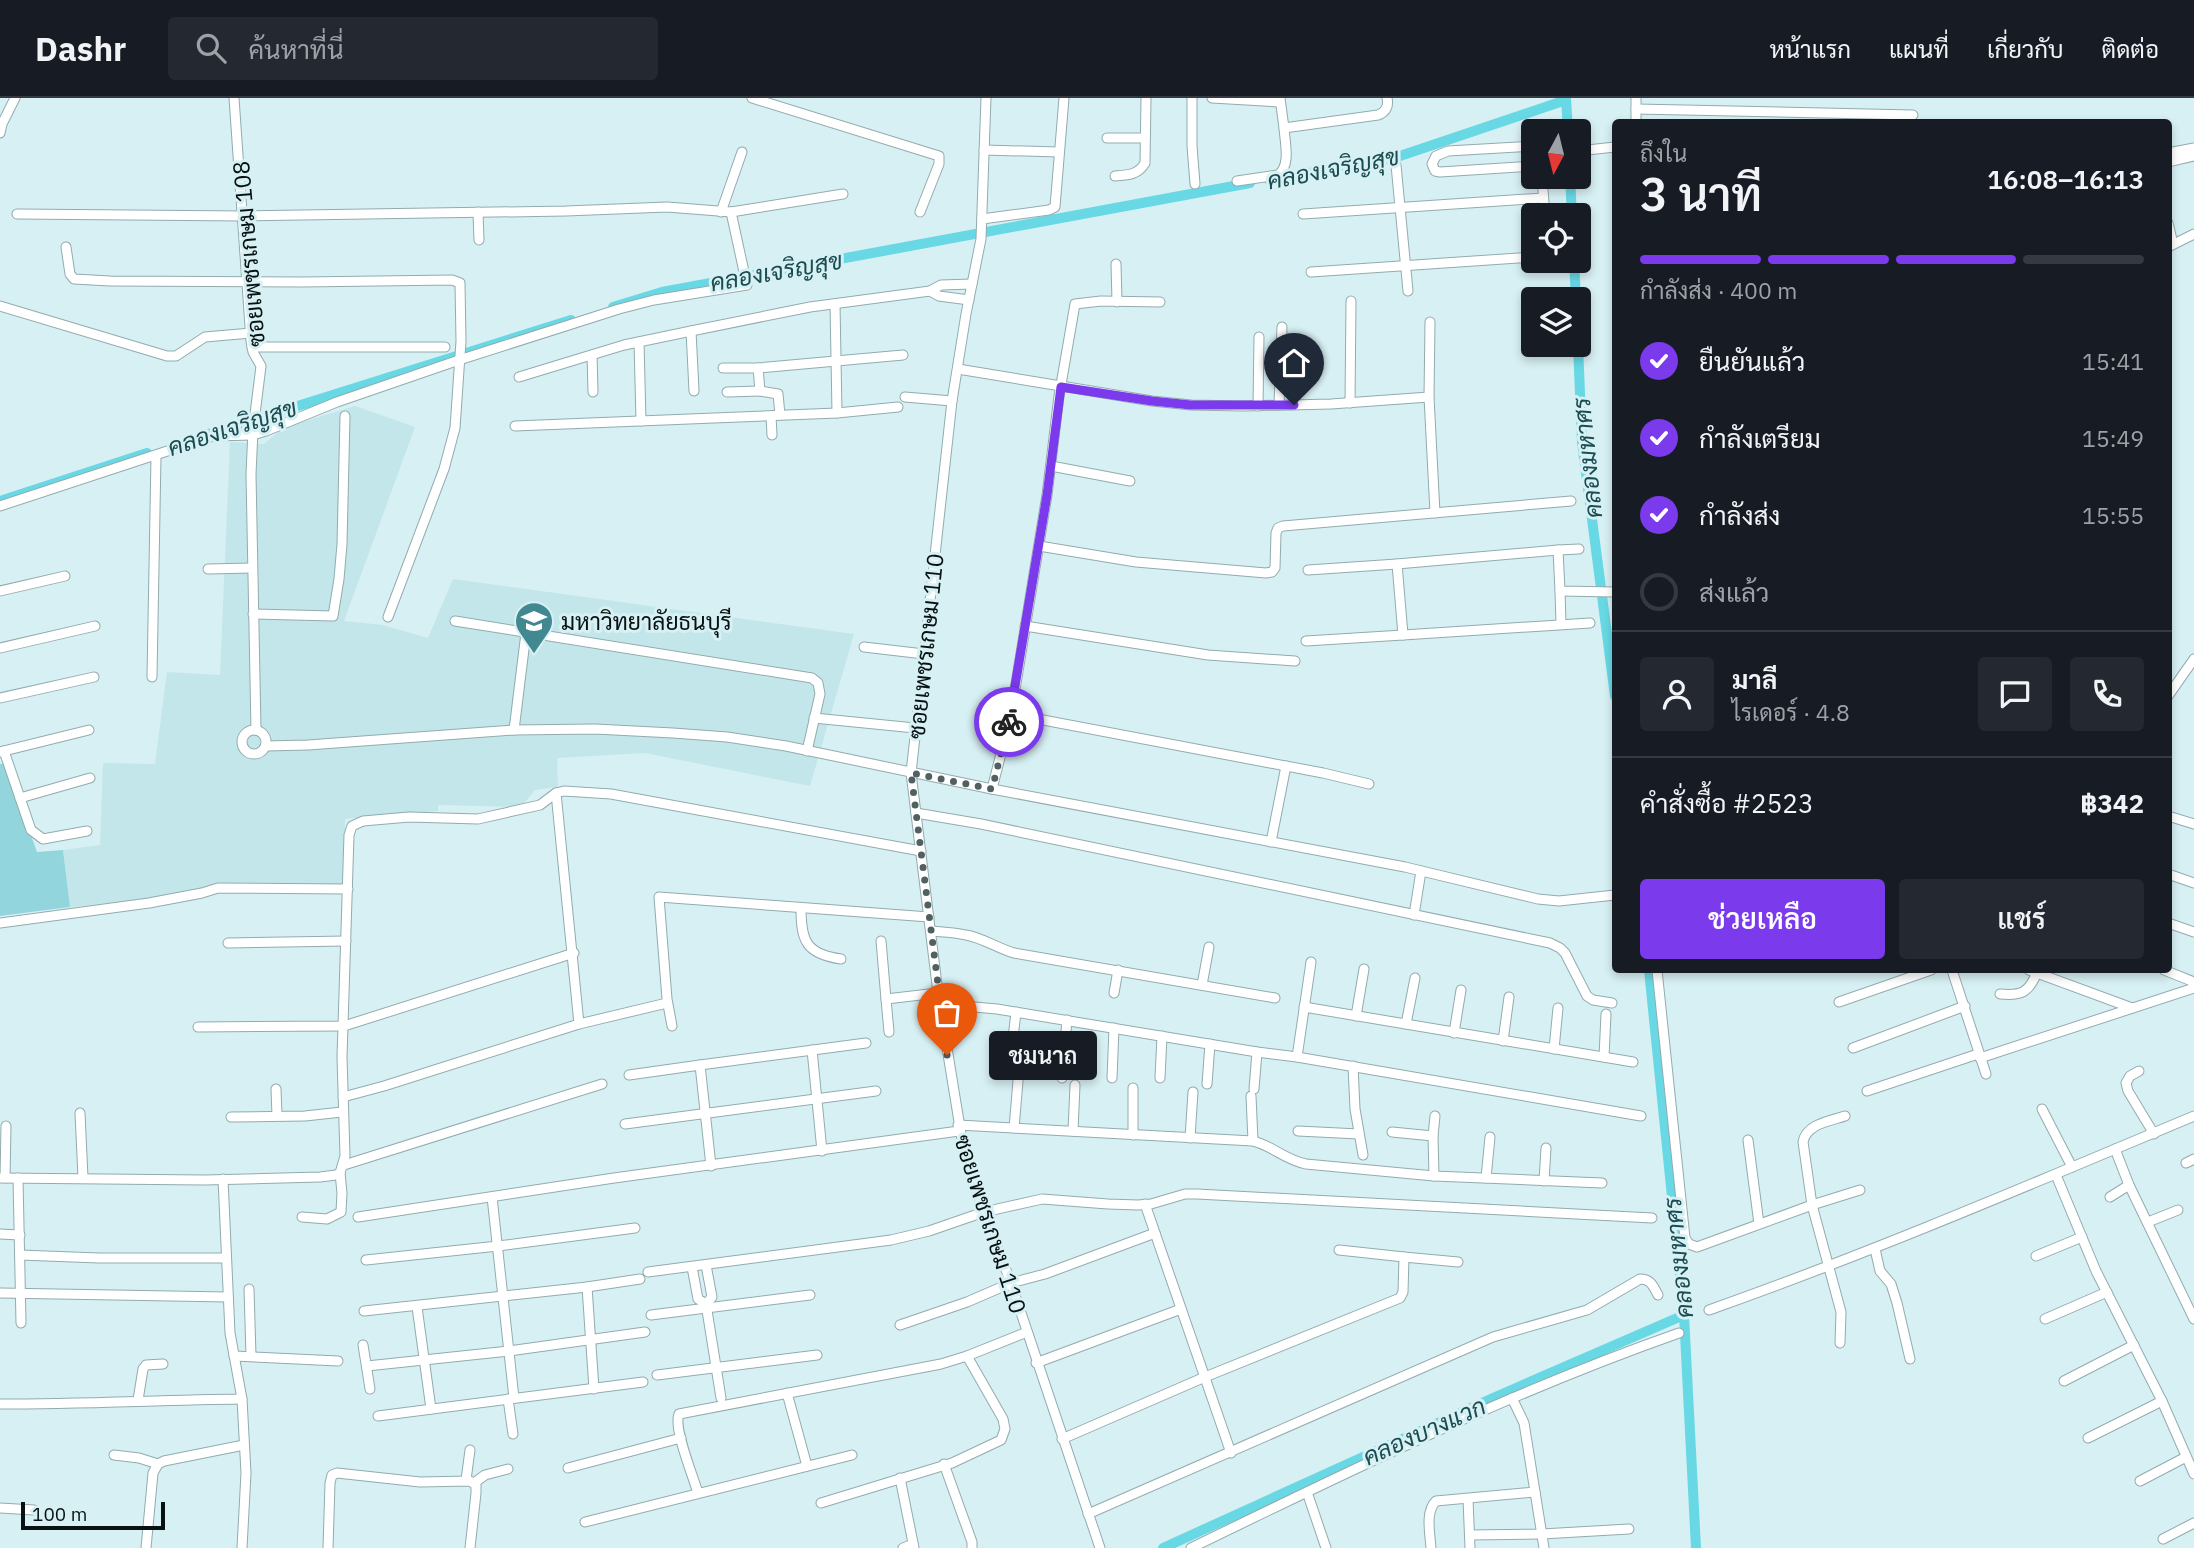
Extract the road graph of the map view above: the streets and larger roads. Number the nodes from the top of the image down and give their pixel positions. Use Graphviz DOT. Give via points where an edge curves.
graph roads {
  1 [pos="15,98"];
  2 [pos="234,98"];
  3 [pos="752,98"];
  4 [pos="986,98"];
  5 [pos="1064,98"];
  6 [pos="1146,98"];
  7 [pos="1192,98"];
  8 [pos="1212,98"];
  9 [pos="1387,98"];
  10 [pos="1636,98"];
  11 [pos="1280,100"];
  12 [pos="1636,109"];
  13 [pos="1913,115"];
  14 [pos="1636,119"];
  15 [pos="1284,128"];
  16 [pos="0,133"];
  17 [pos="1107,138"];
  18 [pos="1145,138"];
  19 [pos="1612,146"];
  20 [pos="1521,147"];
  21 [pos="1591,149"];
  22 [pos="984,150"];
  23 [pos="742,152"];
  24 [pos="1059,152"];
  25 [pos="2172,153"];
  26 [pos="2193,154"];
  27 [pos="2172,161"];
  28 [pos="1396,165"];
  29 [pos="1521,167"];
  30 [pos="1115,176"];
  31 [pos="1237,181"];
  32 [pos="1195,184"];
  33 [pos="1543,189"];
  34 [pos="843,194"];
  35 [pos="1543,198"];
  36 [pos="1544,203"];
  37 [pos="1401,206"];
  38 [pos="478,212"];
  39 [pos="720,212"];
  40 [pos="732,212"];
  41 [pos="920,212"];
  42 [pos="17,214"];
  43 [pos="1303,214"];
  44 [pos="243,216"];
  45 [pos="982,222"];
  46 [pos="2194,234"];
  47 [pos="479,240"];
  48 [pos="2172,245"];
  49 [pos="66,247"];
  50 [pos="1521,258"];
  51 [pos="1116,264"];
  52 [pos="1405,266"];
  53 [pos="1311,272"];
  54 [pos="247,281"];
  55 [pos="972,284"];
  56 [pos="930,291"];
  57 [pos="1408,291"];
  58 [pos="969,300"];
  59 [pos="1351,301"];
  60 [pos="1117,302"];
  61 [pos="1160,302"];
  62 [pos="835,304"];
  63 [pos="0,306"];
  64 [pos="1430,322"];
  65 [pos="1282,327"];
  66 [pos="691,331"];
  67 [pos="251,333"];
  68 [pos="1259,337"];
  69 [pos="639,342"];
  70 [pos="252,347"];
  71 [pos="445,347"];
  72 [pos="592,355"];
  73 [pos="902,355"];
  74 [pos="460,358"];
  75 [pos="837,361"];
  76 [pos="723,368"];
  77 [pos="758,368"];
  78 [pos="958,369"];
  79 [pos="519,377"];
  80 [pos="1061,387"];
  81 [pos="694,391"];
  82 [pos="760,391"];
  83 [pos="727,392"];
  84 [pos="593,393"];
  85 [pos="905,397"];
  86 [pos="1429,397"];
  87 [pos="953,401"];
  88 [pos="1350,403"];
  89 [pos="1279,405"];
  90 [pos="1258,406"];
  91 [pos="898,407"];
  92 [pos="837,413"];
  93 [pos="776,415"];
  94 [pos="345,416"];
  95 [pos="641,421"];
  96 [pos="515,426"];
  97 [pos="253,432"];
  98 [pos="772,435"];
  99 [pos="156,456"];
  100 [pos="1051,466"];
  101 [pos="1130,481"];
  102 [pos="1571,501"];
  103 [pos="0,506"];
  104 [pos="1435,513"];
  105 [pos="1039,546"];
  106 [pos="1578,549"];
  107 [pos="1558,550"];
  108 [pos="1397,564"];
  109 [pos="252,568"];
  110 [pos="208,569"];
  111 [pos="1308,570"];
  112 [pos="65,576"];
  113 [pos="0,591"];
  114 [pos="1560,591"];
  115 [pos="1612,592"];
  116 [pos="253,614"];
  117 [pos="388,617"];
  118 [pos="455,621"];
  119 [pos="1590,623"];
  120 [pos="1561,624"];
  121 [pos="95,626"];
  122 [pos="1025,626"];
  123 [pos="526,633"];
  124 [pos="1403,635"];
  125 [pos="1306,641"];
  126 [pos="864,647"];
  127 [pos="0,648"];
  128 [pos="924,654"];
  129 [pos="2194,659"];
  130 [pos="1295,660"];
  131 [pos="94,677"];
  132 [pos="152,677"];
  133 [pos="2172,690"];
  134 [pos="0,698"];
  135 [pos="1011,714"];
  136 [pos="814,718"];
  137 [pos="915,728"];
  138 [pos="89,730"];
  139 [pos="256,730"];
  140 [pos="514,730"];
  141 [pos="266,746"];
  142 [pos="807,751"];
  143 [pos="2,752"];
  144 [pos="1286,766"];
  145 [pos="911,773"];
  146 [pos="90,778"];
  147 [pos="1369,784"];
  148 [pos="992,789"];
  149 [pos="556,793"];
  150 [pos="20,798"];
  151 [pos="916,813"];
  152 [pos="2172,817"];
  153 [pos="2194,824"];
  154 [pos="87,831"];
  155 [pos="1271,842"];
  156 [pos="921,851"];
  157 [pos="1420,871"];
  158 [pos="2172,875"];
  159 [pos="2194,883"];
  160 [pos="348,889"];
  161 [pos="1612,895"];
  162 [pos="801,908"];
  163 [pos="1414,915"];
  164 [pos="929,917"];
  165 [pos="0,923"];
  166 [pos="2172,924"];
  167 [pos="931,931"];
  168 [pos="2194,932"];
  169 [pos="346,941"];
  170 [pos="881,941"];
  171 [pos="228,943"];
  172 [pos="1209,947"];
  173 [pos="574,953"];
  174 [pos="841,959"];
  175 [pos="1311,962"];
  176 [pos="1364,969"];
  177 [pos="1118,970"];
  178 [pos="1657,973"];
  179 [pos="1922,973"];
  180 [pos="1953,973"];
  181 [pos="2033,973"];
  182 [pos="2038,973"];
  183 [pos="2172,973"];
  184 [pos="1415,978"];
  185 [pos="2194,982"];
  186 [pos="1202,985"];
  187 [pos="2194,988"];
  188 [pos="1461,990"];
  189 [pos="938,993"];
  190 [pos="1114,993"];
  191 [pos="2000,994"];
  192 [pos="1510,997"];
  193 [pos="1275,998"];
  194 [pos="886,999"];
  195 [pos="1839,1002"];
  196 [pos="667,1003"];
  197 [pos="1612,1003"];
  198 [pos="940,1004"];
  199 [pos="1965,1006"];
  200 [pos="1304,1007"];
  201 [pos="1558,1007"];
  202 [pos="2132,1008"];
  203 [pos="1016,1012"];
  204 [pos="1606,1014"];
  205 [pos="1356,1016"];
  206 [pos="1067,1020"];
  207 [pos="579,1024"];
  208 [pos="1406,1024"];
  209 [pos="344,1026"];
  210 [pos="198,1027"];
  211 [pos="672,1027"];
  212 [pos="1114,1028"];
  213 [pos="890,1031"];
  214 [pos="1454,1033"];
  215 [pos="1162,1036"];
  216 [pos="1503,1041"];
  217 [pos="866,1043"];
  218 [pos="1210,1044"];
  219 [pos="1853,1048"];
  220 [pos="1554,1049"];
  221 [pos="812,1050"];
  222 [pos="1257,1052"];
  223 [pos="1979,1056"];
  224 [pos="1297,1057"];
  225 [pos="1604,1057"];
  226 [pos="1633,1062"];
  227 [pos="700,1065"];
  228 [pos="1353,1066"];
  229 [pos="2139,1071"];
  230 [pos="1009,1073"];
  231 [pos="1986,1074"];
  232 [pos="629,1075"];
  233 [pos="1112,1077"];
  234 [pos="1062,1078"];
  235 [pos="1160,1079"];
  236 [pos="1018,1081"];
  237 [pos="602,1084"];
  238 [pos="1207,1084"];
  239 [pos="1075,1085"];
  240 [pos="1133,1088"];
  241 [pos="275,1089"];
  242 [pos="876,1091"];
  243 [pos="1867,1091"];
  244 [pos="1193,1092"];
  245 [pos="343,1097"];
  246 [pos="816,1098"];
  247 [pos="2042,1109"];
  248 [pos="342,1112"];
  249 [pos="79,1113"];
  250 [pos="705,1113"];
  251 [pos="277,1116"];
  252 [pos="1435,1116"];
  253 [pos="1642,1116"];
  254 [pos="1845,1116"];
  255 [pos="2194,1116"];
  256 [pos="231,1117"];
  257 [pos="625,1124"];
  258 [pos="6,1126"];
  259 [pos="959,1128"];
  260 [pos="1014,1128"];
  261 [pos="1073,1131"];
  262 [pos="1298,1131"];
  263 [pos="1392,1132"];
  264 [pos="1359,1134"];
  265 [pos="2154,1134"];
  266 [pos="1133,1135"];
  267 [pos="1433,1136"];
  268 [pos="1490,1137"];
  269 [pos="1190,1138"];
  270 [pos="1748,1140"];
  271 [pos="1253,1141"];
  272 [pos="1546,1148"];
  273 [pos="2115,1149"];
  274 [pos="821,1151"];
  275 [pos="1363,1155"];
  276 [pos="711,1166"];
  277 [pos="2071,1167"];
  278 [pos="342,1169"];
  279 [pos="2056,1175"];
  280 [pos="1434,1176"];
  281 [pos="3,1178"];
  282 [pos="18,1178"];
  283 [pos="83,1178"];
  284 [pos="1486,1178"];
  285 [pos="223,1179"];
  286 [pos="1544,1181"];
  287 [pos="1602,1183"];
  288 [pos="2129,1185"];
  289 [pos="1860,1190"];
  290 [pos="492,1197"];
  291 [pos="2110,1197"];
  292 [pos="1145,1204"];
  293 [pos="1812,1205"];
  294 [pos="2178,1210"];
  295 [pos="984,1212"];
  296 [pos="302,1217"];
  297 [pos="358,1217"];
  298 [pos="1652,1218"];
  299 [pos="2148,1222"];
  300 [pos="1759,1224"];
  301 [pos="635,1228"];
  302 [pos="1155,1233"];
  303 [pos="0,1234"];
  304 [pos="20,1235"];
  305 [pos="2082,1237"];
  306 [pos="498,1246"];
  307 [pos="1875,1249"];
  308 [pos="1339,1250"];
  309 [pos="20,1255"];
  310 [pos="2036,1256"];
  311 [pos="1404,1257"];
  312 [pos="226,1258"];
  313 [pos="366,1260"];
  314 [pos="1458,1262"];
  315 [pos="1829,1263"];
  316 [pos="706,1265"];
  317 [pos="692,1267"];
  318 [pos="1010,1283"];
  319 [pos="587,1287"];
  320 [pos="249,1289"];
  321 [pos="2107,1292"];
  322 [pos="0,1293"];
  323 [pos="20,1294"];
  324 [pos="2189,1294"];
  325 [pos="810,1295"];
  326 [pos="1658,1295"];
  327 [pos="503,1296"];
  328 [pos="228,1297"];
  329 [pos="707,1306"];
  330 [pos="417,1307"];
  331 [pos="1181,1309"];
  332 [pos="1709,1310"];
  333 [pos="364,1311"];
  334 [pos="651,1315"];
  335 [pos="2045,1319"];
  336 [pos="2194,1319"];
  337 [pos="21,1323"];
  338 [pos="900,1325"];
  339 [pos="645,1332"];
  340 [pos="1027,1332"];
  341 [pos="1679,1333"];
  342 [pos="591,1339"];
  343 [pos="1840,1343"];
  344 [pos="363,1345"];
  345 [pos="2134,1345"];
  346 [pos="509,1351"];
  347 [pos="817,1355"];
  348 [pos="234,1356"];
  349 [pos="251,1356"];
  350 [pos="967,1356"];
  351 [pos="1910,1359"];
  352 [pos="338,1360"];
  353 [pos="425,1360"];
  354 [pos="1036,1363"];
  355 [pos="163,1364"];
  356 [pos="368,1366"];
  357 [pos="716,1368"];
  358 [pos="657,1375"];
  359 [pos="1205,1377"];
  360 [pos="2064,1381"];
  361 [pos="643,1382"];
  362 [pos="370,1389"];
  363 [pos="594,1389"];
  364 [pos="787,1393"];
  365 [pos="721,1398"];
  366 [pos="1512,1398"];
  367 [pos="242,1399"];
  368 [pos="511,1399"];
  369 [pos="138,1400"];
  370 [pos="2162,1401"];
  371 [pos="0,1405"];
  372 [pos="431,1409"];
  373 [pos="378,1416"];
  374 [pos="513,1434"];
  375 [pos="681,1438"];
  376 [pos="2088,1438"];
  377 [pos="1062,1439"];
  378 [pos="244,1445"];
  379 [pos="470,1450"];
  380 [pos="1231,1453"];
  381 [pos="114,1455"];
  382 [pos="852,1455"];
  383 [pos="2186,1457"];
  384 [pos="158,1464"];
  385 [pos="944,1464"];
  386 [pos="807,1466"];
  387 [pos="568,1468"];
  388 [pos="508,1469"];
  389 [pos="2194,1475"];
  390 [pos="900,1478"];
  391 [pos="2140,1481"];
  392 [pos="470,1482"];
  393 [pos="1307,1492"];
  394 [pos="1535,1492"];
  395 [pos="698,1493"];
  396 [pos="1468,1499"];
  397 [pos="821,1503"];
  398 [pos="0,1507"];
  399 [pos="34,1510"];
  400 [pos="1088,1514"];
  401 [pos="585,1521"];
  402 [pos="2194,1523"];
  403 [pos="1629,1529"];
  404 [pos="1542,1534"];
  405 [pos="1470,1535"];
  406 [pos="2163,1539"];
  407 [pos="913,1546"];
  408 [pos="146,1548"];
  409 [pos="242,1548"];
  410 [pos="328,1548"];
  411 [pos="470,1548"];
  412 [pos="903,1548"];
  413 [pos="972,1548"];
  414 [pos="1100,1548"];
  415 [pos="1191,1548"];
  416 [pos="1326,1548"];
  417 [pos="1431,1548"];
  418 [pos="1470,1548"];
  419 [pos="1544,1548"];
  1 -- 16 [label="street"];
  2 -- 44 [label="street, ซอยเพชรเกษม 108"];
  3 -- 41 [label="street" via="939,156"];
  4 -- 22 [label="street, ซอยเพชรเกษม 110"];
  5 -- 24 [label="street"];
  6 -- 18 [label="street"];
  7 -- 32 [label="street"];
  8 -- 11 [label="street"];
  9 -- 15 [label="street" via="1387,108 1378,115"];
  10 -- 12 [label="street"];
  11 -- 15 [label="street"];
  12 -- 13 [label="street"];
  12 -- 14 [label="street"];
  15 -- 31 [label="street" via="1283,172"];
  17 -- 18 [label="street"];
  18 -- 30 [label="street" via="1141,170"];
  19 -- 21 [label="street"];
  20 -- 29 [label="street" via="1448,151 1436,156 1432,164 1440,172"];
  22 -- 24 [label="street"];
  22 -- 45 [label="street, ซอยเพชรเกษม 110"];
  23 -- 39 [label="street"];
  24 -- 45 [label="street" via="1055,208"];
  25 -- 26 [label="street"];
  26 -- 27 [label="street"];
  28 -- 37 [label="street"];
  33 -- 35 [label="street"];
  34 -- 40 [label="street"];
  35 -- 36 [label="street"];
  35 -- 37 [label="street"];
  37 -- 43 [label="street"];
  37 -- 52 [label="street"];
  38 -- 39 [label="street" via="667,207"];
  38 -- 44 [label="street"];
  38 -- 47 [label="street"];
  39 -- 40 [label="street"];
  40 -- 74 [label="street" via="746,283 619,309"];
  42 -- 44 [label="street"];
  44 -- 54 [label="street, ซอยเพชรเกษม 108"];
  45 -- 55 [label="street, ซอยเพชรเกษม 110"];
  46 -- 48 [label="street"];
  49 -- 54 [label="street" via="74,279"];
  50 -- 52 [label="street"];
  51 -- 60 [label="street"];
  52 -- 53 [label="street"];
  52 -- 57 [label="street"];
  54 -- 67 [label="street, ซอยเพชรเกษม 108"];
  54 -- 74 [label="street" via="457,280 461,288"];
  55 -- 56 [label="street" via="941,285"];
  55 -- 58 [label="street, ซอยเพชรเกษม 110"];
  56 -- 58 [label="street"];
  56 -- 62 [label="street"];
  58 -- 78 [label="street, ซอยเพชรเกษม 110"];
  59 -- 88 [label="street"];
  60 -- 61 [label="street"];
  60 -- 80 [label="street" via="1075,304"];
  62 -- 66 [label="street"];
  62 -- 75 [label="street"];
  63 -- 67 [label="street" via="167,356 176,356 205,337"];
  64 -- 86 [label="street"];
  65 -- 89 [label="street"];
  66 -- 69 [label="street"];
  66 -- 81 [label="street"];
  67 -- 70 [label="street, ซอยเพชรเกษม 108"];
  68 -- 90 [label="street"];
  69 -- 72 [label="street"];
  69 -- 95 [label="street"];
  70 -- 71 [label="street"];
  70 -- 97 [label="street, ซอยเพชรเกษม 108" via="261,366"];
  72 -- 79 [label="street"];
  72 -- 84 [label="street"];
  73 -- 75 [label="street"];
  74 -- 97 [label="street"];
  74 -- 117 [label="street" via="455,428 444,469"];
  75 -- 77 [label="street"];
  75 -- 92 [label="street"];
  76 -- 77 [label="street"];
  77 -- 82 [label="street"];
  78 -- 80 [label="street"];
  78 -- 87 [label="street, ซอยเพชรเกษม 110"];
  80 -- 90 [label="street" via="1191,405"];
  80 -- 100 [label="street"];
  82 -- 83 [label="street"];
  82 -- 93 [label="street" via="778,394"];
  85 -- 87 [label="street"];
  86 -- 88 [label="street"];
  86 -- 104 [label="street"];
  87 -- 128 [label="street, ซอยเพชรเกษม 110"];
  88 -- 89 [label="street"];
  89 -- 90 [label="street"];
  91 -- 92 [label="street"];
  92 -- 93 [label="street"];
  93 -- 95 [label="street"];
  93 -- 98 [label="street"];
  94 -- 116 [label="street" via="340,579 333,616"];
  95 -- 96 [label="street"];
  97 -- 99 [label="street" via="213,436"];
  97 -- 109 [label="street, ซอยเพชรเกษม 108"];
  99 -- 103 [label="street"];
  99 -- 132 [label="street"];
  100 -- 101 [label="street"];
  100 -- 105 [label="street"];
  102 -- 104 [label="street"];
  104 -- 105 [label="street" via="1283,526 1276,533 1275,568 1266,573 1136,562"];
  105 -- 122 [label="street"];
  106 -- 107 [label="street"];
  107 -- 108 [label="street"];
  107 -- 114 [label="street"];
  108 -- 111 [label="street"];
  108 -- 124 [label="street"];
  109 -- 110 [label="street"];
  109 -- 116 [label="street, ซอยเพชรเกษม 108"];
  112 -- 113 [label="street"];
  114 -- 115 [label="street"];
  114 -- 120 [label="street"];
  116 -- 139 [label="street, ซอยเพชรเกษม 108"];
  118 -- 123 [label="street"];
  119 -- 120 [label="street"];
  120 -- 124 [label="street"];
  121 -- 127 [label="street"];
  122 -- 130 [label="street" via="1208,655"];
  122 -- 135 [label="street"];
  123 -- 136 [label="street" via="812,678 820,694"];
  123 -- 140 [label="street"];
  124 -- 125 [label="street"];
  126 -- 128 [label="street"];
  128 -- 137 [label="street, ซอยเพชรเกษม 110"];
  129 -- 133 [label="street"];
  131 -- 134 [label="street"];
  135 -- 144 [label="street"];
  135 -- 148 [label="street"];
  136 -- 137 [label="street"];
  136 -- 142 [label="street"];
  137 -- 145 [label="street, ซอยเพชรเกษม 110"];
  138 -- 143 [label="street"];
  139 -- 141 [label="street" via="264,736"];
  139 -- 141 [label="street" via="244,736 243,746 256,754"];
  140 -- 141 [label="street"];
  140 -- 142 [label="street" via="595,729 727,737"];
  142 -- 145 [label="street"];
  143 -- 150 [label="street"];
  144 -- 147 [label="street"];
  144 -- 155 [label="street"];
  145 -- 148 [label="street"];
  145 -- 151 [label="street, ซอยเพชรเกษม 110"];
  146 -- 150 [label="street"];
  148 -- 155 [label="street"];
  149 -- 156 [label="street" via="611,794"];
  149 -- 160 [label="street" via="540,805 478,819 409,817 357,822 349,835"];
  149 -- 173 [label="street"];
  150 -- 154 [label="street" via="31,830 43,839"];
  151 -- 156 [label="street, ซอยเพชรเกษม 110"];
  151 -- 163 [label="street"];
  152 -- 153 [label="street"];
  155 -- 157 [label="street"];
  156 -- 164 [label="street, ซอยเพชรเกษม 110"];
  157 -- 161 [label="street" via="1538,899"];
  157 -- 163 [label="street"];
  158 -- 159 [label="street"];
  160 -- 165 [label="street" via="218,888 149,903"];
  160 -- 169 [label="street"];
  162 -- 164 [label="street"];
  162 -- 174 [label="street" via="806,944"];
  162 -- 196 [label="street" via="659,897"];
  163 -- 197 [label="street" via="1550,943 1565,953 1587,996"];
  164 -- 167 [label="street, ซอยเพชรเกษม 110"];
  166 -- 168 [label="street"];
  167 -- 177 [label="street" via="966,935 1014,953"];
  167 -- 189 [label="street, ซอยเพชรเกษม 110"];
  169 -- 171 [label="street"];
  169 -- 209 [label="street"];
  170 -- 194 [label="street"];
  172 -- 186 [label="street"];
  173 -- 207 [label="street"];
  173 -- 209 [label="street"];
  175 -- 200 [label="street"];
  176 -- 205 [label="street"];
  177 -- 186 [label="street"];
  177 -- 190 [label="street"];
  178 -- 300 [label="street" via="1685,1238 1697,1247"];
  179 -- 195 [label="street"];
  180 -- 199 [label="street"];
  181 -- 191 [label="street" via="2026,991"];
  182 -- 202 [label="street"];
  183 -- 185 [label="street"];
  184 -- 208 [label="street"];
  186 -- 193 [label="street"];
  187 -- 202 [label="street"];
  188 -- 214 [label="street"];
  189 -- 194 [label="street"];
  189 -- 198 [label="street, ซอยเพชรเกษม 110"];
  192 -- 216 [label="street"];
  194 -- 213 [label="street"];
  196 -- 207 [label="street"];
  196 -- 211 [label="street"];
  198 -- 203 [label="street"];
  198 -- 259 [label="street, ซอยเพชรเกษม 110"];
  199 -- 219 [label="street"];
  199 -- 223 [label="street"];
  200 -- 205 [label="street"];
  200 -- 224 [label="street"];
  201 -- 220 [label="street"];
  202 -- 223 [label="street"];
  203 -- 206 [label="street"];
  203 -- 230 [label="street"];
  204 -- 225 [label="street"];
  205 -- 208 [label="street"];
  206 -- 212 [label="street"];
  206 -- 234 [label="street"];
  207 -- 245 [label="street"];
  208 -- 214 [label="street"];
  209 -- 210 [label="street"];
  209 -- 245 [label="street"];
  212 -- 215 [label="street"];
  212 -- 233 [label="street"];
  214 -- 216 [label="street"];
  215 -- 218 [label="street"];
  215 -- 235 [label="street"];
  216 -- 220 [label="street"];
  217 -- 221 [label="street"];
  218 -- 222 [label="street"];
  218 -- 238 [label="street"];
  220 -- 225 [label="street"];
  221 -- 227 [label="street"];
  221 -- 246 [label="street"];
  222 -- 224 [label="street"];
  222 -- 271 [label="street"];
  223 -- 231 [label="street"];
  223 -- 243 [label="street"];
  224 -- 228 [label="street"];
  225 -- 226 [label="street"];
  227 -- 232 [label="street"];
  227 -- 250 [label="street"];
  228 -- 253 [label="street"];
  228 -- 264 [label="street"];
  229 -- 265 [label="street" via="2126,1083"];
  236 -- 260 [label="street"];
  237 -- 278 [label="street"];
  239 -- 261 [label="street"];
  240 -- 266 [label="street"];
  241 -- 251 [label="street"];
  242 -- 246 [label="street"];
  244 -- 269 [label="street"];
  245 -- 248 [label="street"];
  246 -- 250 [label="street"];
  246 -- 274 [label="street"];
  247 -- 277 [label="street"];
  248 -- 251 [label="street"];
  248 -- 278 [label="street"];
  249 -- 283 [label="street"];
  250 -- 257 [label="street"];
  250 -- 276 [label="street"];
  251 -- 256 [label="street"];
  252 -- 267 [label="street"];
  254 -- 293 [label="street" via="1804,1135"];
  255 -- 265 [label="street"];
  258 -- 281 [label="street"];
  259 -- 260 [label="street"];
  259 -- 274 [label="street"];
  259 -- 295 [label="street, ซอยเพชรเกษม 110"];
  260 -- 261 [label="street"];
  261 -- 266 [label="street"];
  262 -- 264 [label="street"];
  263 -- 267 [label="street"];
  264 -- 275 [label="street"];
  265 -- 273 [label="street"];
  266 -- 269 [label="street"];
  267 -- 280 [label="street"];
  268 -- 284 [label="street"];
  269 -- 271 [label="street"];
  270 -- 300 [label="street"];
  271 -- 280 [label="street" via="1290,1161"];
  272 -- 286 [label="street"];
  273 -- 277 [label="street"];
  273 -- 288 [label="street"];
  274 -- 276 [label="street"];
  276 -- 290 [label="street"];
  277 -- 279 [label="street"];
  278 -- 285 [label="street" via="336,1175 320,1177"];
  278 -- 296 [label="street" via="341,1212 327,1219"];
  279 -- 305 [label="street"];
  279 -- 307 [label="street"];
  280 -- 284 [label="street"];
  281 -- 282 [label="street"];
  282 -- 283 [label="street"];
  282 -- 304 [label="street"];
  283 -- 285 [label="street"];
  284 -- 286 [label="street"];
  285 -- 312 [label="street"];
  286 -- 287 [label="street"];
  288 -- 291 [label="street"];
  288 -- 299 [label="street"];
  289 -- 293 [label="street"];
  290 -- 297 [label="street"];
  290 -- 306 [label="street"];
  292 -- 295 [label="street" via="1042,1199"];
  292 -- 298 [label="street" via="1197,1194"];
  292 -- 302 [label="street"];
  293 -- 300 [label="street"];
  293 -- 315 [label="street"];
  294 -- 299 [label="street"];
  295 -- 316 [label="street" via="891,1240"];
  295 -- 318 [label="street, ซอยเพชรเกษม 110"];
  299 -- 324 [label="street"];
  301 -- 306 [label="street"];
  302 -- 318 [label="street"];
  302 -- 331 [label="street"];
  303 -- 304 [label="street"];
  304 -- 309 [label="street"];
  305 -- 310 [label="street"];
  305 -- 321 [label="street"];
  306 -- 313 [label="street"];
  306 -- 327 [label="street"];
  307 -- 315 [label="street"];
  307 -- 351 [label="street" via="1880,1270 1891,1284"];
  308 -- 311 [label="street"];
  309 -- 312 [label="street"];
  309 -- 323 [label="street"];
  311 -- 314 [label="street"];
  311 -- 359 [label="street" via="1400,1298"];
  312 -- 328 [label="street"];
  315 -- 332 [label="street"];
  315 -- 343 [label="street" via="1841,1312"];
  316 -- 317 [label="street"];
  316 -- 329 [label="street" via="712,1297"];
  317 -- 319 [label="street"];
  317 -- 329 [label="street" via="698,1299"];
  318 -- 338 [label="street"];
  318 -- 340 [label="street, ซอยเพชรเกษม 110"];
  319 -- 327 [label="street"];
  319 -- 342 [label="street"];
  320 -- 349 [label="street"];
  321 -- 335 [label="street"];
  321 -- 345 [label="street"];
  322 -- 323 [label="street"];
  323 -- 328 [label="street"];
  323 -- 337 [label="street"];
  324 -- 336 [label="street"];
  325 -- 329 [label="street"];
  326 -- 380 [label="street" via="1651,1282 1640,1279 1587,1310 1493,1337"];
  327 -- 330 [label="street"];
  327 -- 346 [label="street"];
  328 -- 348 [label="street"];
  329 -- 334 [label="street"];
  329 -- 357 [label="street"];
  330 -- 333 [label="street"];
  330 -- 353 [label="street"];
  331 -- 354 [label="street"];
  331 -- 359 [label="street"];
  339 -- 342 [label="street"];
  340 -- 350 [label="street"];
  340 -- 354 [label="street, ซอยเพชรเกษม 110"];
  341 -- 366 [label="street"];
  342 -- 346 [label="street"];
  342 -- 363 [label="street"];
  344 -- 356 [label="street"];
  345 -- 360 [label="street"];
  345 -- 370 [label="street"];
  346 -- 353 [label="street"];
  346 -- 368 [label="street"];
  347 -- 357 [label="street"];
  348 -- 349 [label="street"];
  348 -- 367 [label="street"];
  349 -- 352 [label="street"];
  350 -- 364 [label="street"];
  350 -- 385 [label="street" via="1003,1419 1004,1432 996,1443"];
  353 -- 356 [label="street"];
  353 -- 372 [label="street"];
  354 -- 377 [label="street, ซอยเพชรเกษม 110"];
  355 -- 369 [label="street" via="143,1369"];
  356 -- 362 [label="street"];
  357 -- 358 [label="street"];
  357 -- 365 [label="street"];
  359 -- 377 [label="street"];
  359 -- 380 [label="street"];
  361 -- 363 [label="street"];
  363 -- 368 [label="street"];
  364 -- 375 [label="street" via="679,1413"];
  364 -- 386 [label="street"];
  366 -- 393 [label="street"];
  366 -- 394 [label="street" via="1524,1423"];
  367 -- 369 [label="street"];
  367 -- 378 [label="street"];
  368 -- 372 [label="street"];
  368 -- 374 [label="street"];
  369 -- 371 [label="street"];
  370 -- 376 [label="street"];
  370 -- 383 [label="street"];
  372 -- 373 [label="street"];
  375 -- 387 [label="street"];
  375 -- 395 [label="street"];
  377 -- 400 [label="street, ซอยเพชรเกษม 110"];
  378 -- 384 [label="street"];
  378 -- 409 [label="street"];
  379 -- 392 [label="street"];
  380 -- 400 [label="street"];
  381 -- 384 [label="street"];
  382 -- 386 [label="street"];
  383 -- 389 [label="street"];
  383 -- 391 [label="street"];
  384 -- 408 [label="street" via="153,1473"];
  385 -- 390 [label="street"];
  385 -- 413 [label="street"];
  386 -- 395 [label="street"];
  388 -- 392 [label="street"];
  390 -- 397 [label="street"];
  390 -- 407 [label="street"];
  392 -- 410 [label="street" via="332,1475"];
  392 -- 411 [label="street" via="476,1485 476,1493"];
  393 -- 415 [label="street"];
  393 -- 416 [label="street"];
  394 -- 396 [label="street"];
  394 -- 404 [label="street"];
  395 -- 401 [label="street"];
  396 -- 405 [label="street"];
  396 -- 417 [label="street" via="1442,1499 1431,1506"];
  398 -- 399 [label="street"];
  400 -- 414 [label="street, ซอยเพชรเกษม 110"];
  402 -- 406 [label="street"];
  403 -- 404 [label="street"];
  404 -- 405 [label="street"];
  404 -- 419 [label="street"];
  405 -- 418 [label="street"];
  407 -- 412 [label="street"];
}
